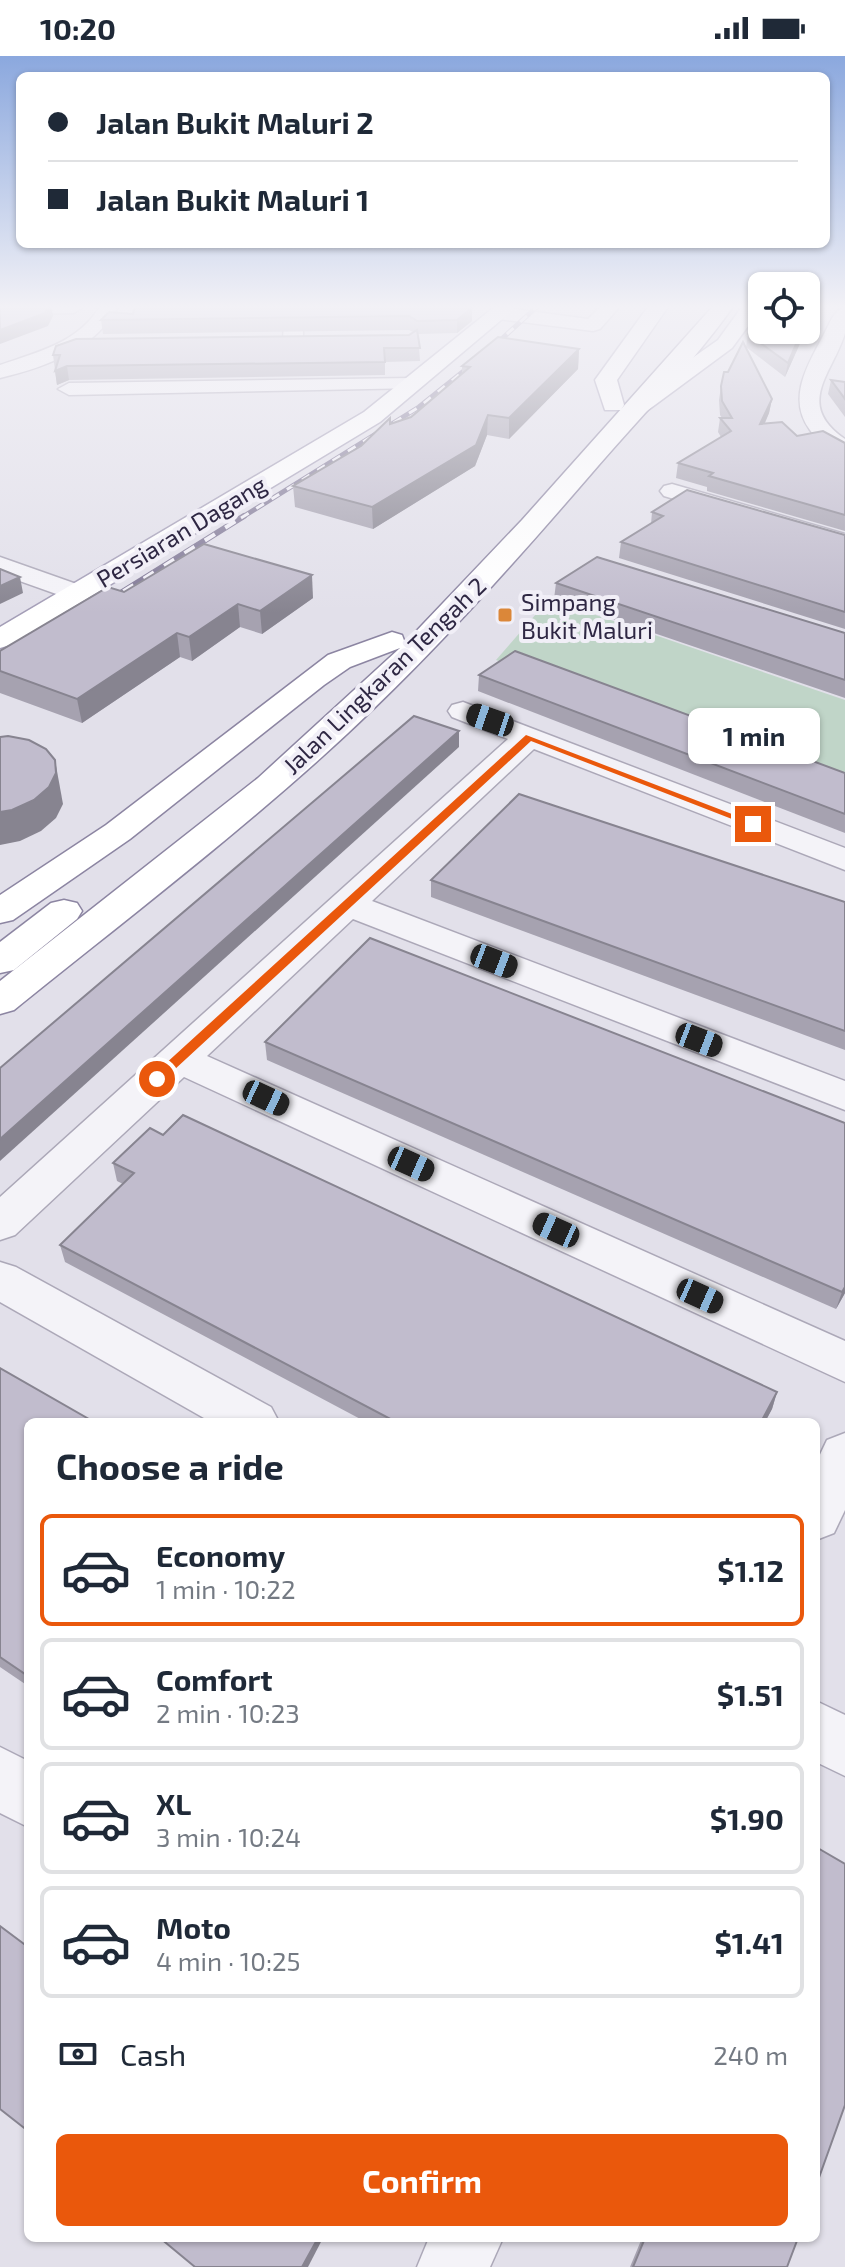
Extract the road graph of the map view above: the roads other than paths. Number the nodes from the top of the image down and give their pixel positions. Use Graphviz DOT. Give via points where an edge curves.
graph roads {
  1 [pos="384,407"];
  2 [pos="624,407"];
  3 [pos="624,407"];
  4 [pos="808,407"];
  5 [pos="845,449"];
  6 [pos="672,491"];
  7 [pos="845,542"];
  8 [pos="0,565"];
  9 [pos="76,593"];
  10 [pos="0,639"];
  11 [pos="392,641"];
  12 [pos="463,711"];
  13 [pos="529,737"];
  14 [pos="845,860"];
  15 [pos="347,904"];
  16 [pos="0,912"];
  17 [pos="0,961"];
  18 [pos="0,1001"];
  19 [pos="179,1059"];
  20 [pos="845,1096"];
  21 [pos="0,1223"];
  22 [pos="0,1280"];
  23 [pos="845,1362"];
  24 [pos="247,1418"];
  25 [pos="845,1455"];
  26 [pos="820,1508"];
  27 [pos="820,1732"];
  28 [pos="845,1747"];
  29 [pos="0,1776"];
  30 [pos="24,1794"];
  31 [pos="465,2242"];
  32 [pos="453,2267"];
  1 -- 9 [label="main road, Persiaran Dagang"];
  2 -- 11 [label="main road, Jalan Lingkaran Tengah 2"];
  3 -- 18 [label="main road, Jalan Lingkaran Tengah 2" via="464,601 356,708 298,761"];
  4 -- 5 [label="street" via="817,427"];
  6 -- 7 [label="street"];
  8 -- 9 [label="street"];
  9 -- 10 [label="main road, Persiaran Dagang"];
  11 -- 16 [label="main road" via="339,661 118,832"];
  11 -- 17 [label="main road, Jalan Lingkaran Tengah 2" via="268,753"];
  12 -- 13 [label="street"];
  13 -- 14 [label="street"];
  13 -- 15 [label="street"];
  15 -- 19 [label="street"];
  15 -- 20 [label="street"];
  19 -- 21 [label="street"];
  19 -- 23 [label="street"];
  22 -- 24 [label="street"];
  25 -- 26 [label="street"];
  27 -- 28 [label="street"];
  29 -- 30 [label="street"];
  31 -- 32 [label="street"];
}
